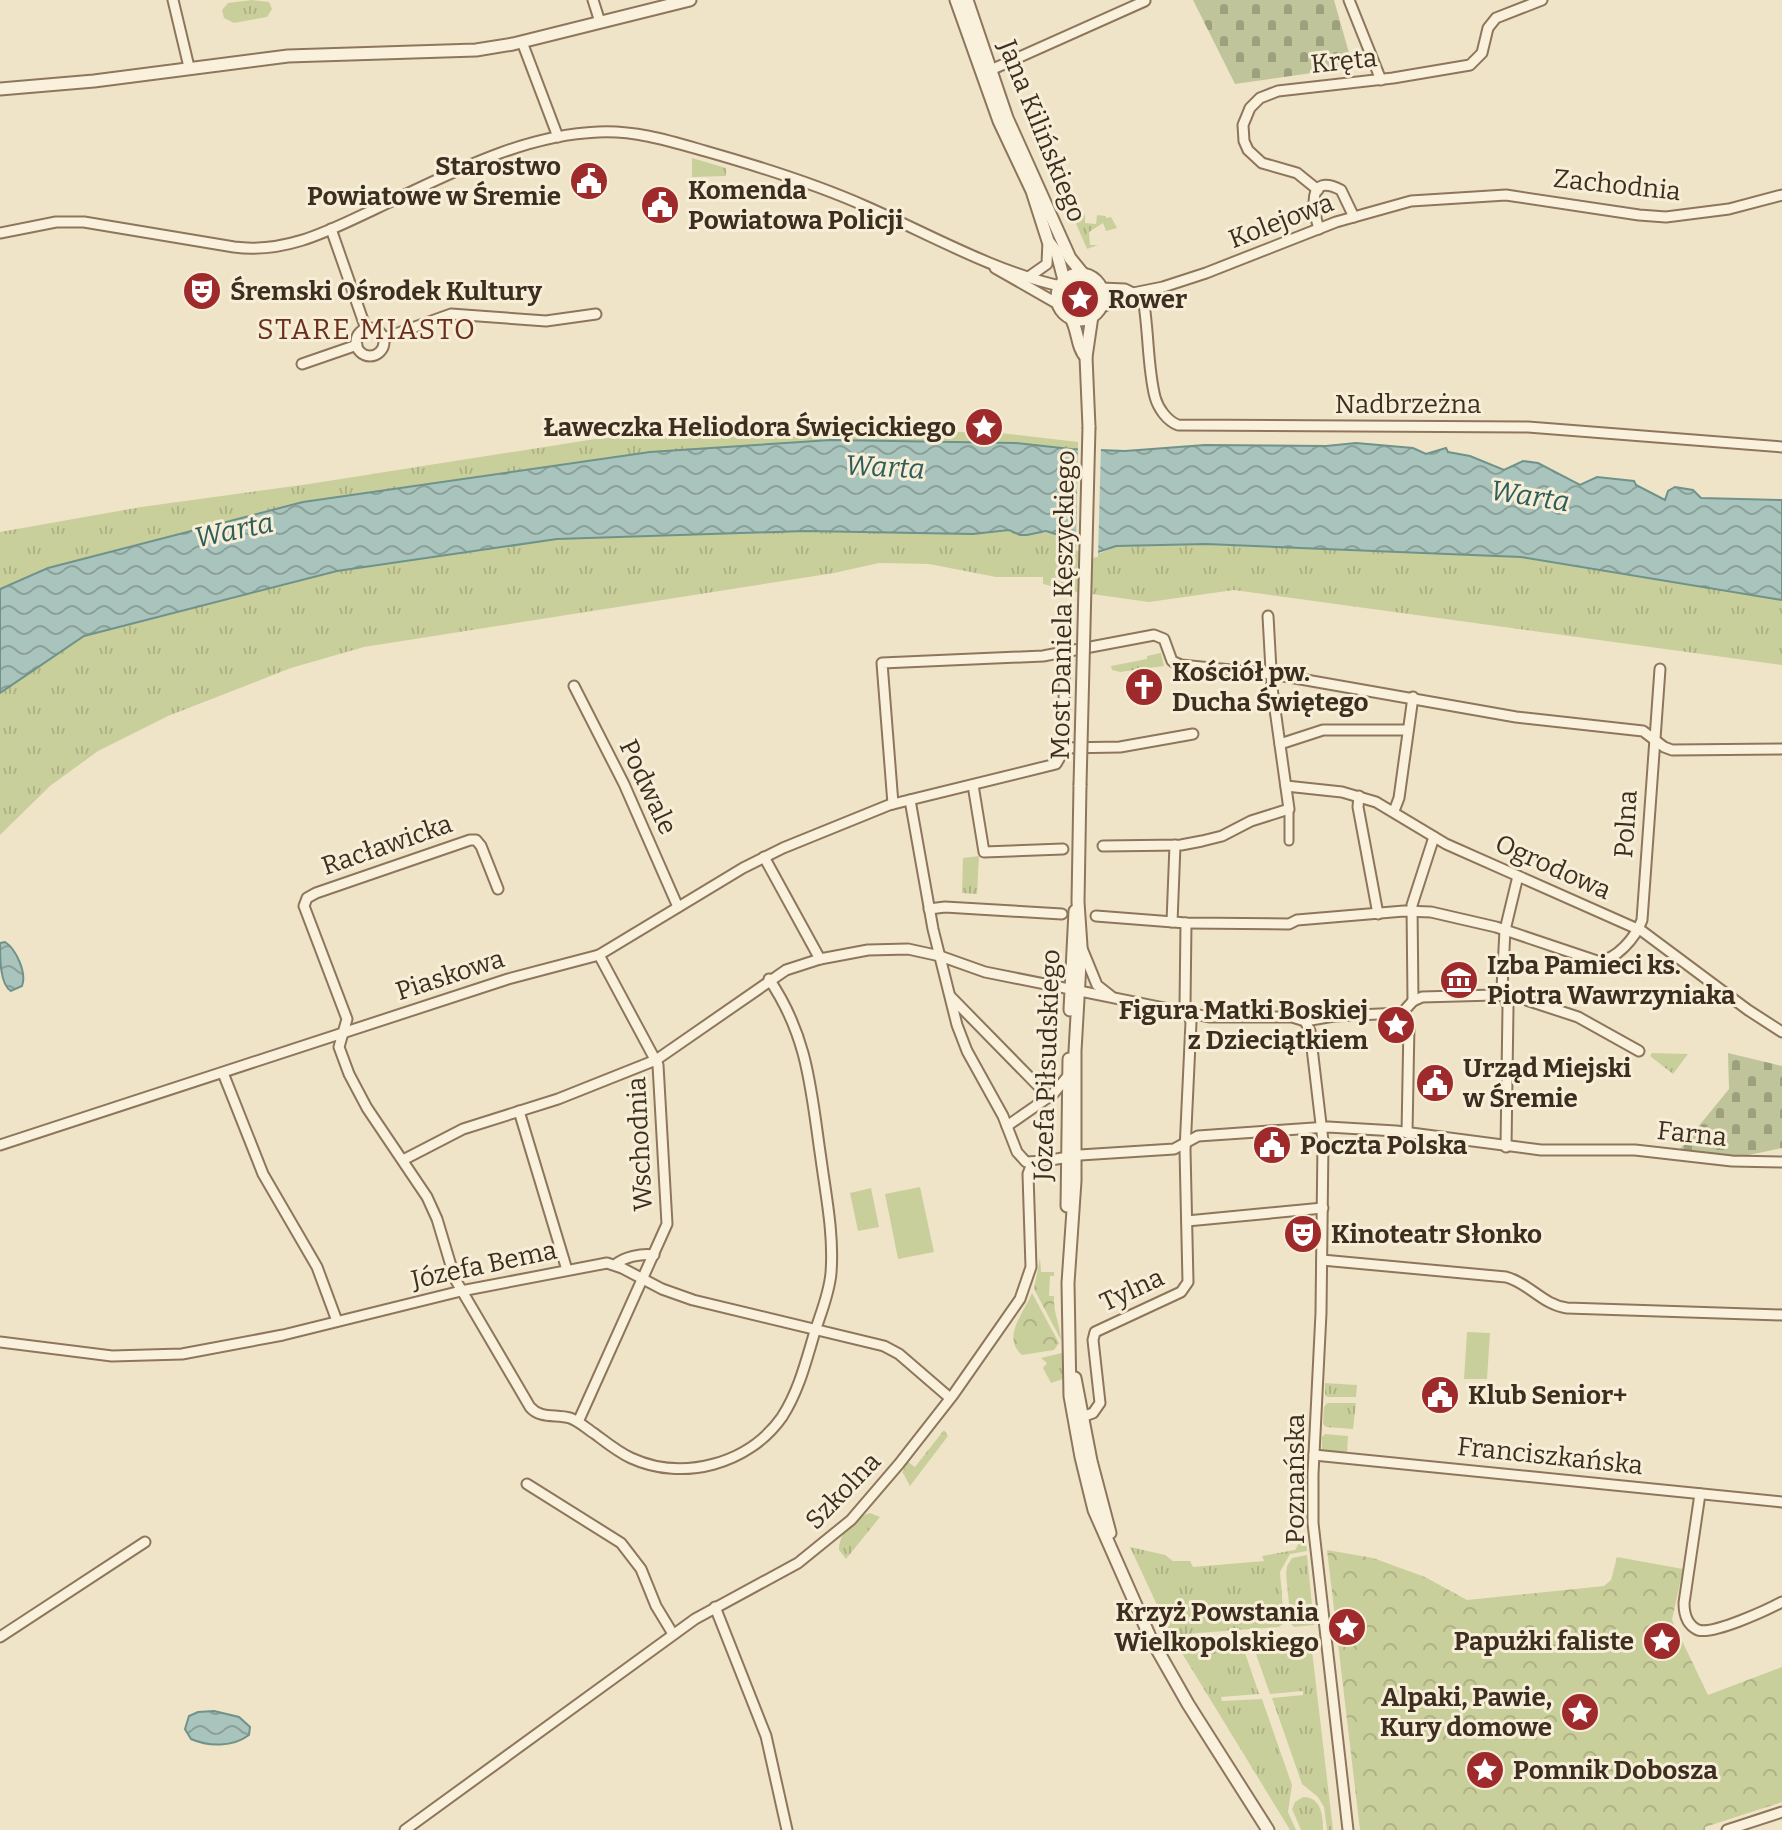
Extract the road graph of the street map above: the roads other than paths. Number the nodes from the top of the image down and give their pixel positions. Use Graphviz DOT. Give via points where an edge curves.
graph roads {
  1 [pos="173,0"];
  2 [pos="593,0"];
  3 [pos="690,0"];
  4 [pos="956,0"];
  5 [pos="967,0"];
  6 [pos="1349,0"];
  7 [pos="1542,0"];
  8 [pos="1145,1"];
  9 [pos="600,22"];
  10 [pos="522,42"];
  11 [pos="189,67"];
  12 [pos="986,72"];
  13 [pos="1381,80"];
  14 [pos="0,89"];
  15 [pos="558,137"];
  16 [pos="1318,190"];
  17 [pos="1782,195"];
  18 [pos="1446,198"];
  19 [pos="1354,217"];
  20 [pos="331,229"];
  21 [pos="1319,229"];
  22 [pos="0,233"];
  23 [pos="1048,241"];
  24 [pos="982,260"];
  25 [pos="1083,274"];
  26 [pos="1030,276"];
  27 [pos="1062,283"];
  28 [pos="1101,288"];
  29 [pos="1137,292"];
  30 [pos="1058,304"];
  31 [pos="1096,312"];
  32 [pos="596,314"];
  33 [pos="1071,318"];
  34 [pos="366,329"];
  35 [pos="384,338"];
  36 [pos="357,345"];
  37 [pos="1086,357"];
  38 [pos="302,364"];
  39 [pos="1782,447"];
  40 [pos="1268,616"];
  41 [pos="1065,653"];
  42 [pos="1660,669"];
  43 [pos="1272,674"];
  44 [pos="574,686"];
  45 [pos="1413,697"];
  46 [pos="1408,730"];
  47 [pos="1193,734"];
  48 [pos="1654,739"];
  49 [pos="1280,744"];
  50 [pos="1063,748"];
  51 [pos="1782,749"];
  52 [pos="976,784"];
  53 [pos="1080,785"];
  54 [pos="1286,786"];
  55 [pos="1359,796"];
  56 [pos="910,800"];
  57 [pos="893,804"];
  58 [pos="1289,809"];
  59 [pos="1394,811"];
  60 [pos="1434,837"];
  61 [pos="1289,841"];
  62 [pos="1175,845"];
  63 [pos="1103,846"];
  64 [pos="1063,849"];
  65 [pos="764,857"];
  66 [pos="1518,876"];
  67 [pos="498,889"];
  68 [pos="1078,902"];
  69 [pos="678,907"];
  70 [pos="929,909"];
  71 [pos="1412,911"];
  72 [pos="1062,914"];
  73 [pos="1378,914"];
  74 [pos="1096,916"];
  75 [pos="1172,922"];
  76 [pos="1186,923"];
  77 [pos="1639,929"];
  78 [pos="1505,930"];
  79 [pos="1081,946"];
  80 [pos="599,955"];
  81 [pos="940,956"];
  82 [pos="820,959"];
  83 [pos="769,979"];
  84 [pos="1075,990"];
  85 [pos="1111,996"];
  86 [pos="1505,996"];
  87 [pos="951,997"];
  88 [pos="1413,1001"];
  89 [pos="1186,1012"];
  90 [pos="1402,1013"];
  91 [pos="1305,1021"];
  92 [pos="344,1032"];
  93 [pos="1782,1032"];
  94 [pos="1639,1051"];
  95 [pos="656,1060"];
  96 [pos="223,1073"];
  97 [pos="1068,1076"];
  98 [pos="1049,1097"];
  99 [pos="519,1111"];
  100 [pos="1007,1126"];
  101 [pos="1321,1127"];
  102 [pos="1407,1133"];
  103 [pos="1185,1142"];
  104 [pos="0,1145"];
  105 [pos="1506,1147"];
  106 [pos="1070,1156"];
  107 [pos="403,1160"];
  108 [pos="1782,1162"];
  109 [pos="1032,1163"];
  110 [pos="1323,1208"];
  111 [pos="1187,1221"];
  112 [pos="654,1255"];
  113 [pos="1322,1260"];
  114 [pos="615,1265"];
  115 [pos="567,1270"];
  116 [pos="643,1279"];
  117 [pos="461,1291"];
  118 [pos="1782,1315"];
  119 [pos="337,1321"];
  120 [pos="817,1329"];
  121 [pos="0,1342"];
  122 [pos="1070,1343"];
  123 [pos="950,1398"];
  124 [pos="1082,1417"];
  125 [pos="578,1422"];
  126 [pos="1314,1455"];
  127 [pos="527,1484"];
  128 [pos="1700,1494"];
  129 [pos="1782,1502"];
  130 [pos="145,1542"];
  131 [pos="1124,1579"];
  132 [pos="1782,1602"];
  133 [pos="715,1607"];
  134 [pos="673,1634"];
  135 [pos="0,1637"];
  136 [pos="1782,1812"];
  137 [pos="405,1830"];
  138 [pos="787,1830"];
  139 [pos="1268,1830"];
  140 [pos="1348,1830"];
  141 [pos="1727,1830"];
  1 -- 11 [label="street"];
  2 -- 9 [label="street"];
  3 -- 9 [label="street"];
  4 -- 12 [label="street, Jana Kilińskiego"];
  5 -- 12 [label="street, Jana Kilińskiego"];
  6 -- 13 [label="street"];
  7 -- 13 [label="street, Kręta" via="1493,21 1482,53 1470,65"];
  8 -- 12 [label="street"];
  9 -- 10 [label="street"];
  10 -- 11 [label="street" via="459,52 288,56"];
  10 -- 15 [label="street"];
  11 -- 14 [label="street"];
  12 -- 23 [label="street, Jana Kilińskiego"];
  12 -- 25 [label="street, Jana Kilińskiego" via="1070,258"];
  13 -- 16 [label="street, Kręta" via="1272,92 1246,114 1243,134 1254,157 1267,166 1301,174"];
  15 -- 20 [label="street" via="480,162"];
  15 -- 24 [label="street" via="630,133 715,154 836,194"];
  16 -- 19 [label="street, Kręta" via="1340,189"];
  16 -- 21 [label="street" via="1312,204"];
  17 -- 18 [label="street, Zachodnia" via="1720,211 1666,217 1514,196"];
  18 -- 19 [label="street, Kolejowa" via="1403,202"];
  19 -- 21 [label="street, Kolejowa"];
  20 -- 22 [label="street" via="290,245 258,249 84,222"];
  20 -- 34 [label="street"];
  21 -- 29 [label="street, Kolejowa" via="1206,273"];
  23 -- 26 [label="street, Jana Kilińskiego" via="1047,264"];
  23 -- 27 [label="street, Jana Kilińskiego" via="1057,253"];
  24 -- 26 [label="street"];
  24 -- 30 [label="street"];
  25 -- 27 [label="street"];
  25 -- 28 [label="street"];
  26 -- 27 [label="street"];
  27 -- 30 [label="street"];
  28 -- 29 [label="street, Kolejowa"];
  28 -- 31 [label="street"];
  29 -- 31 [label="street, Kolejowa"];
  29 -- 39 [label="street, Nadbrzeżna" via="1155,397 1167,418 1178,425 1528,427"];
  30 -- 33 [label="street"];
  31 -- 33 [label="street"];
  31 -- 37 [label="street"];
  32 -- 35 [label="street" via="538,321 451,314"];
  33 -- 37 [label="street"];
  34 -- 35 [label="street" via="377,330"];
  34 -- 36 [label="street" via="358,335"];
  35 -- 36 [label="street" via="376,355 363,354"];
  36 -- 38 [label="street"];
  37 -- 53 [label="street, Most Daniela Kęszyckiego, bridge"];
  40 -- 43 [label="street"];
  41 -- 43 [label="street" via="1157,635 1166,642 1172,661 1181,665"];
  41 -- 50 [label="street"];
  41 -- 57 [label="street" via="882,663"];
  42 -- 48 [label="street, Polna"];
  43 -- 45 [label="street"];
  43 -- 49 [label="street"];
  44 -- 69 [label="street, Podwale"];
  45 -- 46 [label="street"];
  45 -- 48 [label="street" via="1516,717 1643,731"];
  46 -- 49 [label="street" via="1323,730"];
  46 -- 59 [label="street"];
  47 -- 50 [label="street" via="1120,747"];
  48 -- 51 [label="street" via="1676,750"];
  48 -- 77 [label="street, Polna"];
  49 -- 54 [label="street"];
  50 -- 52 [label="street, Piaskowa" via="1053,765"];
  52 -- 56 [label="street, Piaskowa"];
  52 -- 64 [label="street" via="984,852"];
  53 -- 68 [label="street, Józefa Piłsudskiego"];
  54 -- 55 [label="street, Ogrodowa"];
  54 -- 58 [label="street"];
  55 -- 59 [label="street, Ogrodowa"];
  55 -- 73 [label="street"];
  56 -- 57 [label="street, Piaskowa"];
  56 -- 70 [label="street"];
  57 -- 65 [label="street, Piaskowa"];
  58 -- 61 [label="street"];
  58 -- 62 [label="street" via="1218,837"];
  59 -- 60 [label="street, Ogrodowa"];
  60 -- 66 [label="street, Ogrodowa"];
  60 -- 71 [label="street"];
  62 -- 63 [label="street"];
  62 -- 75 [label="street"];
  65 -- 69 [label="street, Piaskowa"];
  65 -- 82 [label="street"];
  66 -- 77 [label="street, Ogrodowa"];
  66 -- 78 [label="street"];
  67 -- 92 [label="street, Racławicka" via="481,846 473,840 307,898 304,910 346,1016"];
  68 -- 79 [label="street, Józefa Piłsudskiego"];
  68 -- 84 [label="street, Józefa Piłsudskiego" via="1073,928"];
  69 -- 80 [label="street, Piaskowa"];
  70 -- 72 [label="street"];
  70 -- 81 [label="street"];
  71 -- 73 [label="street"];
  71 -- 78 [label="street"];
  71 -- 88 [label="street"];
  73 -- 76 [label="street" via="1289,924"];
  74 -- 75 [label="street"];
  75 -- 76 [label="street"];
  76 -- 89 [label="street, Tylna"];
  77 -- 78 [label="street" via="1615,955 1600,961"];
  77 -- 93 [label="street, Ogrodowa"];
  78 -- 86 [label="street"];
  79 -- 84 [label="street, Józefa Piłsudskiego"];
  79 -- 85 [label="street" via="1097,985"];
  80 -- 92 [label="street, Piaskowa"];
  80 -- 95 [label="street, Wschodnia"];
  81 -- 82 [label="street" via="889,947"];
  81 -- 84 [label="street" via="985,972"];
  81 -- 87 [label="street"];
  82 -- 83 [label="street"];
  83 -- 95 [label="street"];
  83 -- 120 [label="street" via="807,1062 828,1209 830,1277"];
  84 -- 85 [label="street"];
  84 -- 97 [label="street, Józefa Piłsudskiego"];
  84 -- 106 [label="street, Józefa Piłsudskiego"];
  85 -- 89 [label="street"];
  86 -- 88 [label="street"];
  86 -- 94 [label="street" via="1572,1014"];
  86 -- 105 [label="street"];
  87 -- 98 [label="street"];
  87 -- 100 [label="street" via="964,1044"];
  88 -- 90 [label="street"];
  89 -- 91 [label="street"];
  89 -- 103 [label="street, Tylna" via="1191,1022"];
  90 -- 91 [label="street"];
  90 -- 102 [label="street" via="1409,1025"];
  91 -- 101 [label="street, Poznańska"];
  92 -- 96 [label="street, Piaskowa"];
  92 -- 107 [label="street" via="339,1047 352,1080"];
  95 -- 99 [label="street"];
  95 -- 112 [label="street, Wschodnia" via="667,1224"];
  96 -- 104 [label="street, Piaskowa"];
  96 -- 119 [label="street" via="259,1165 317,1267"];
  97 -- 98 [label="street"];
  97 -- 106 [label="street, Józefa Piłsudskiego"];
  98 -- 100 [label="street"];
  99 -- 107 [label="street" via="452,1133"];
  99 -- 115 [label="street"];
  100 -- 109 [label="street" via="1019,1155"];
  101 -- 102 [label="street, Farna"];
  101 -- 103 [label="street, Farna" via="1198,1136"];
  101 -- 110 [label="street, Poznańska"];
  102 -- 105 [label="street, Farna"];
  103 -- 106 [label="street" via="1174,1149"];
  103 -- 111 [label="street, Tylna"];
  105 -- 108 [label="street, Farna" via="1635,1150"];
  106 -- 109 [label="street"];
  106 -- 122 [label="street, Józefa Piłsudskiego"];
  107 -- 117 [label="street" via="431,1205"];
  109 -- 123 [label="street, Szkolna" via="1029,1279 1005,1323"];
  110 -- 111 [label="street"];
  110 -- 113 [label="street, Poznańska"];
  111 -- 124 [label="street, Tylna" via="1186,1286 1095,1332 1100,1403"];
  112 -- 114 [label="street, Józefa Bema"];
  112 -- 116 [label="street, Wschodnia"];
  113 -- 118 [label="street" via="1506,1277 1567,1308"];
  113 -- 126 [label="street, Poznańska"];
  114 -- 115 [label="street, Józefa Bema"];
  114 -- 116 [label="street"];
  115 -- 117 [label="street, Józefa Bema"];
  116 -- 120 [label="street" via="693,1300"];
  116 -- 125 [label="street, Wschodnia"];
  117 -- 119 [label="street, Józefa Bema"];
  117 -- 125 [label="street" via="532,1409"];
  119 -- 121 [label="street, Józefa Bema" via="160,1357"];
  120 -- 123 [label="street" via="895,1351"];
  120 -- 125 [label="street" via="799,1384 779,1420 751,1447 726,1461 684,1469 649,1464 619,1452"];
  122 -- 124 [label="street, Józefa Piłsudskiego"];
  122 -- 131 [label="street, Józefa Piłsudskiego" via="1070,1396 1083,1469 1094,1510"];
  123 -- 133 [label="street, Szkolna" via="831,1539 791,1568"];
  124 -- 131 [label="street, Józefa Piłsudskiego"];
  126 -- 128 [label="street, Franciszkańska"];
  126 -- 140 [label="street, Poznańska" via="1313,1523"];
  127 -- 134 [label="street" via="621,1543 641,1569"];
  128 -- 129 [label="street, Franciszkańska"];
  128 -- 132 [label="street" via="1684,1603 1690,1624 1709,1630"];
  130 -- 135 [label="street"];
  131 -- 139 [label="street, Józefa Piłsudskiego" via="1171,1676"];
  133 -- 134 [label="street, Szkolna"];
  133 -- 138 [label="street" via="766,1736"];
  134 -- 137 [label="street, Szkolna"];
  136 -- 141 [label="street"];
}
